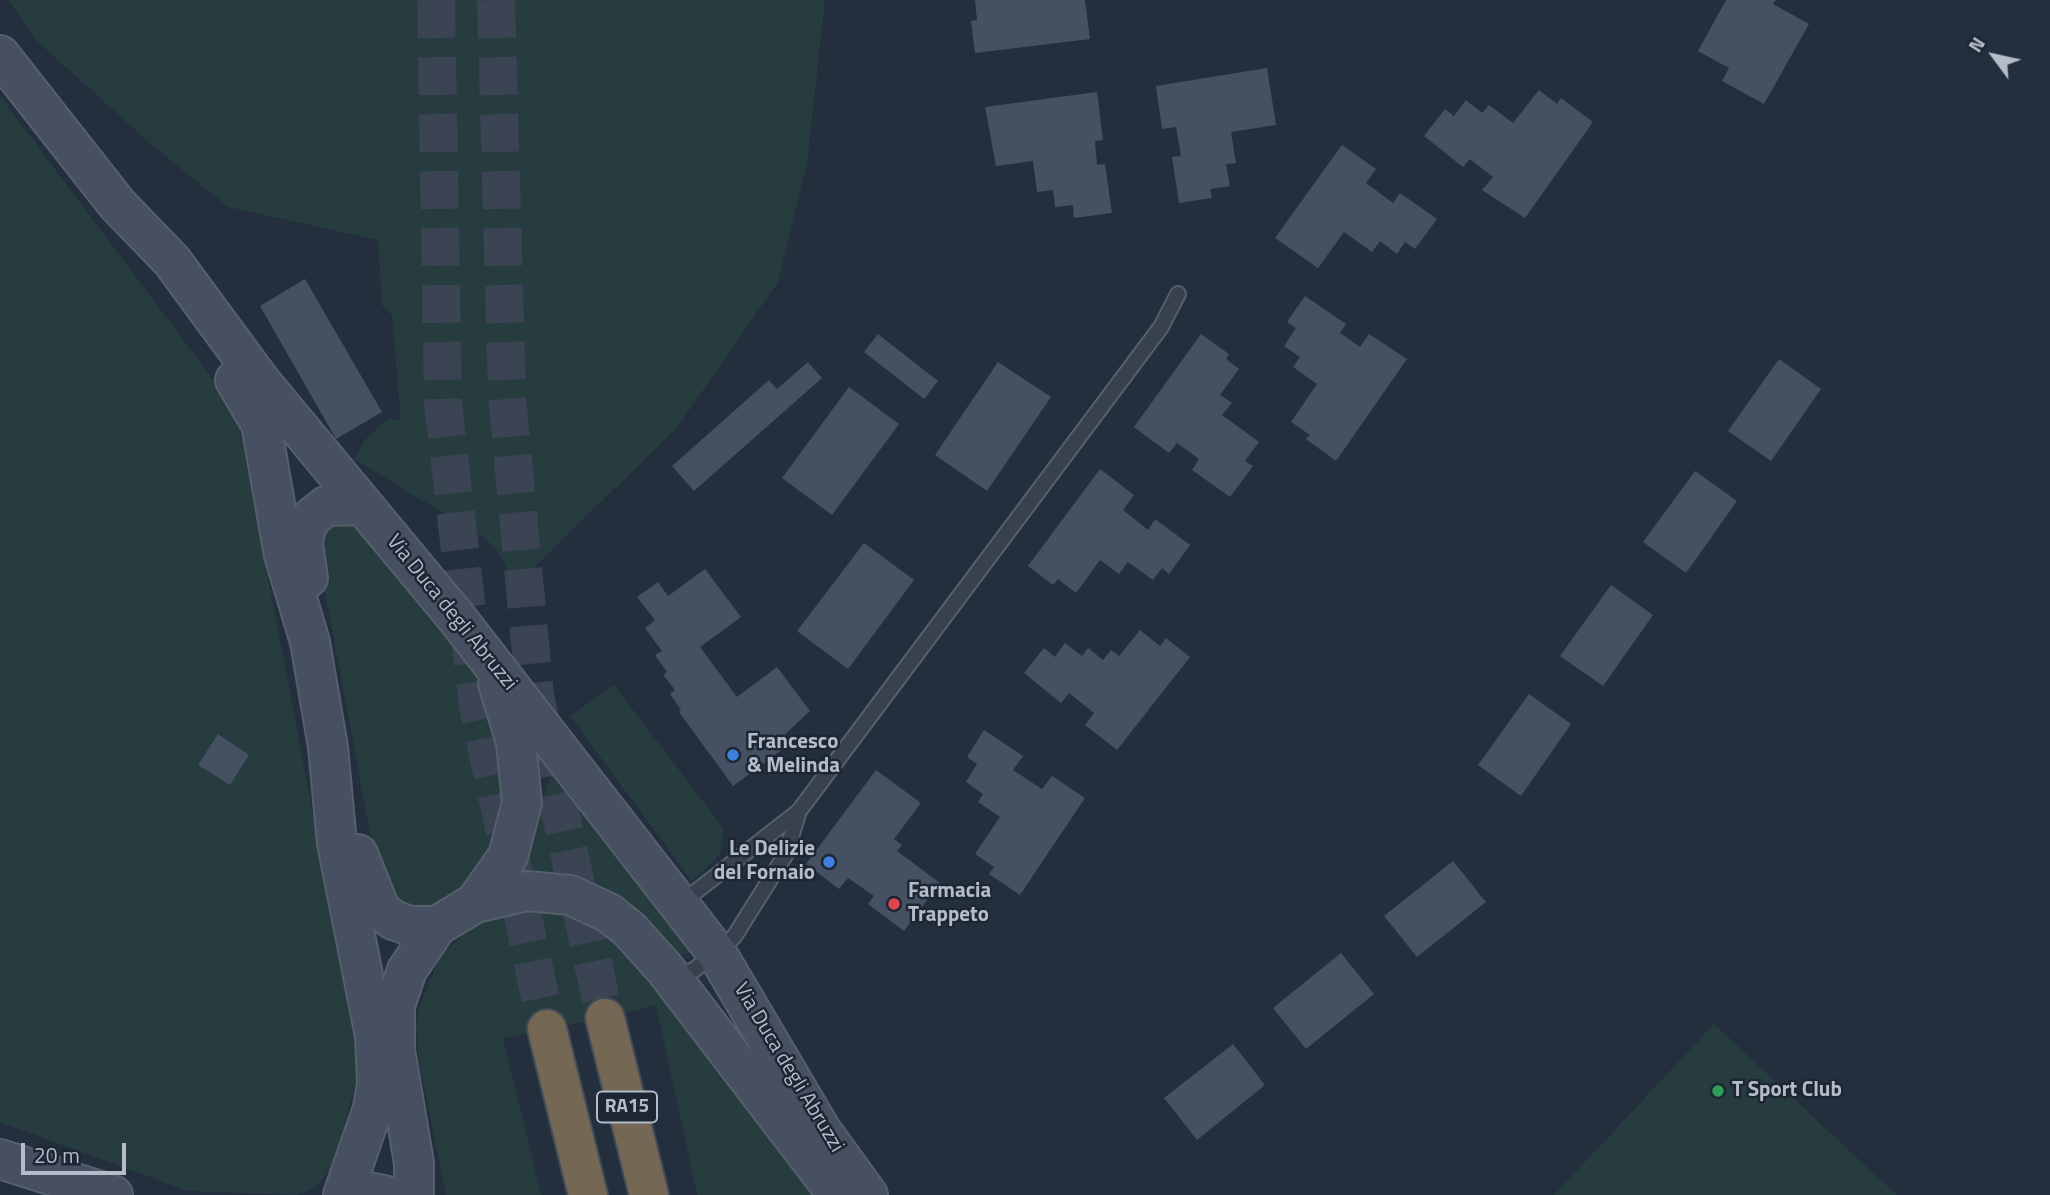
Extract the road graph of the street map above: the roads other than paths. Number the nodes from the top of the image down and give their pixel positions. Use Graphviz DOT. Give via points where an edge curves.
graph roads {
  1 [pos="0,55"];
  2 [pos="117,204"];
  3 [pos="1178,294"];
  4 [pos="362,505"];
  5 [pos="310,642"];
  6 [pos="492,663"];
  7 [pos="328,747"];
  8 [pos="799,811"];
  9 [pos="475,903"];
  10 [pos="679,905"];
  11 [pos="438,926"];
  12 [pos="716,952"];
  13 [pos="666,969"];
  14 [pos="605,1018"];
  15 [pos="547,1029"];
  16 [pos="0,1159"];
  17 [pos="113,1195"];
  18 [pos="344,1195"];
  19 [pos="384,1195"];
  20 [pos="414,1195"];
  21 [pos="588,1195"];
  22 [pos="649,1195"];
  23 [pos="838,1195"];
  24 [pos="868,1195"];
  1 -- 2 [label="main road, Via Duca degli Abruzzi"];
  2 -- 4 [label="main road, Via Duca degli Abruzzi" via="172,261 261,382"];
  2 -- 5 [label="main road" via="155,272 245,393 261,425 284,555"];
  3 -- 8 [label="lane" via="1161,327"];
  4 -- 5 [label="main road" via="326,506 305,529"];
  4 -- 6 [label="main road, Via Duca degli Abruzzi"];
  5 -- 7 [label="main road"];
  6 -- 9 [label="main road" via="516,742 522,803 508,856"];
  6 -- 10 [label="main road, Via Duca degli Abruzzi"];
  7 -- 11 [label="main road" via="360,861 380,909 410,926"];
  7 -- 18 [label="main road" via="337,843 378,1058 373,1108"];
  8 -- 10 [label="lane"];
  8 -- 12 [label="lane" via="786,855 734,937"];
  9 -- 11 [label="main road"];
  9 -- 13 [label="main road" via="527,891 570,895 609,913"];
  10 -- 12 [label="main road, Via Duca degli Abruzzi"];
  11 -- 20 [label="main road" via="407,970 395,1006 395,1050 414,1163"];
  12 -- 13 [label="lane" via="694,970"];
  12 -- 24 [label="main road, Via Duca degli Abruzzi" via="821,1130"];
  13 -- 23 [label="main road"];
  14 -- 22 [label="highway, RA15"];
  15 -- 21 [label="highway, RA15"];
  16 -- 17 [label="main road"];
  18 -- 19 [label="main road"];
}
